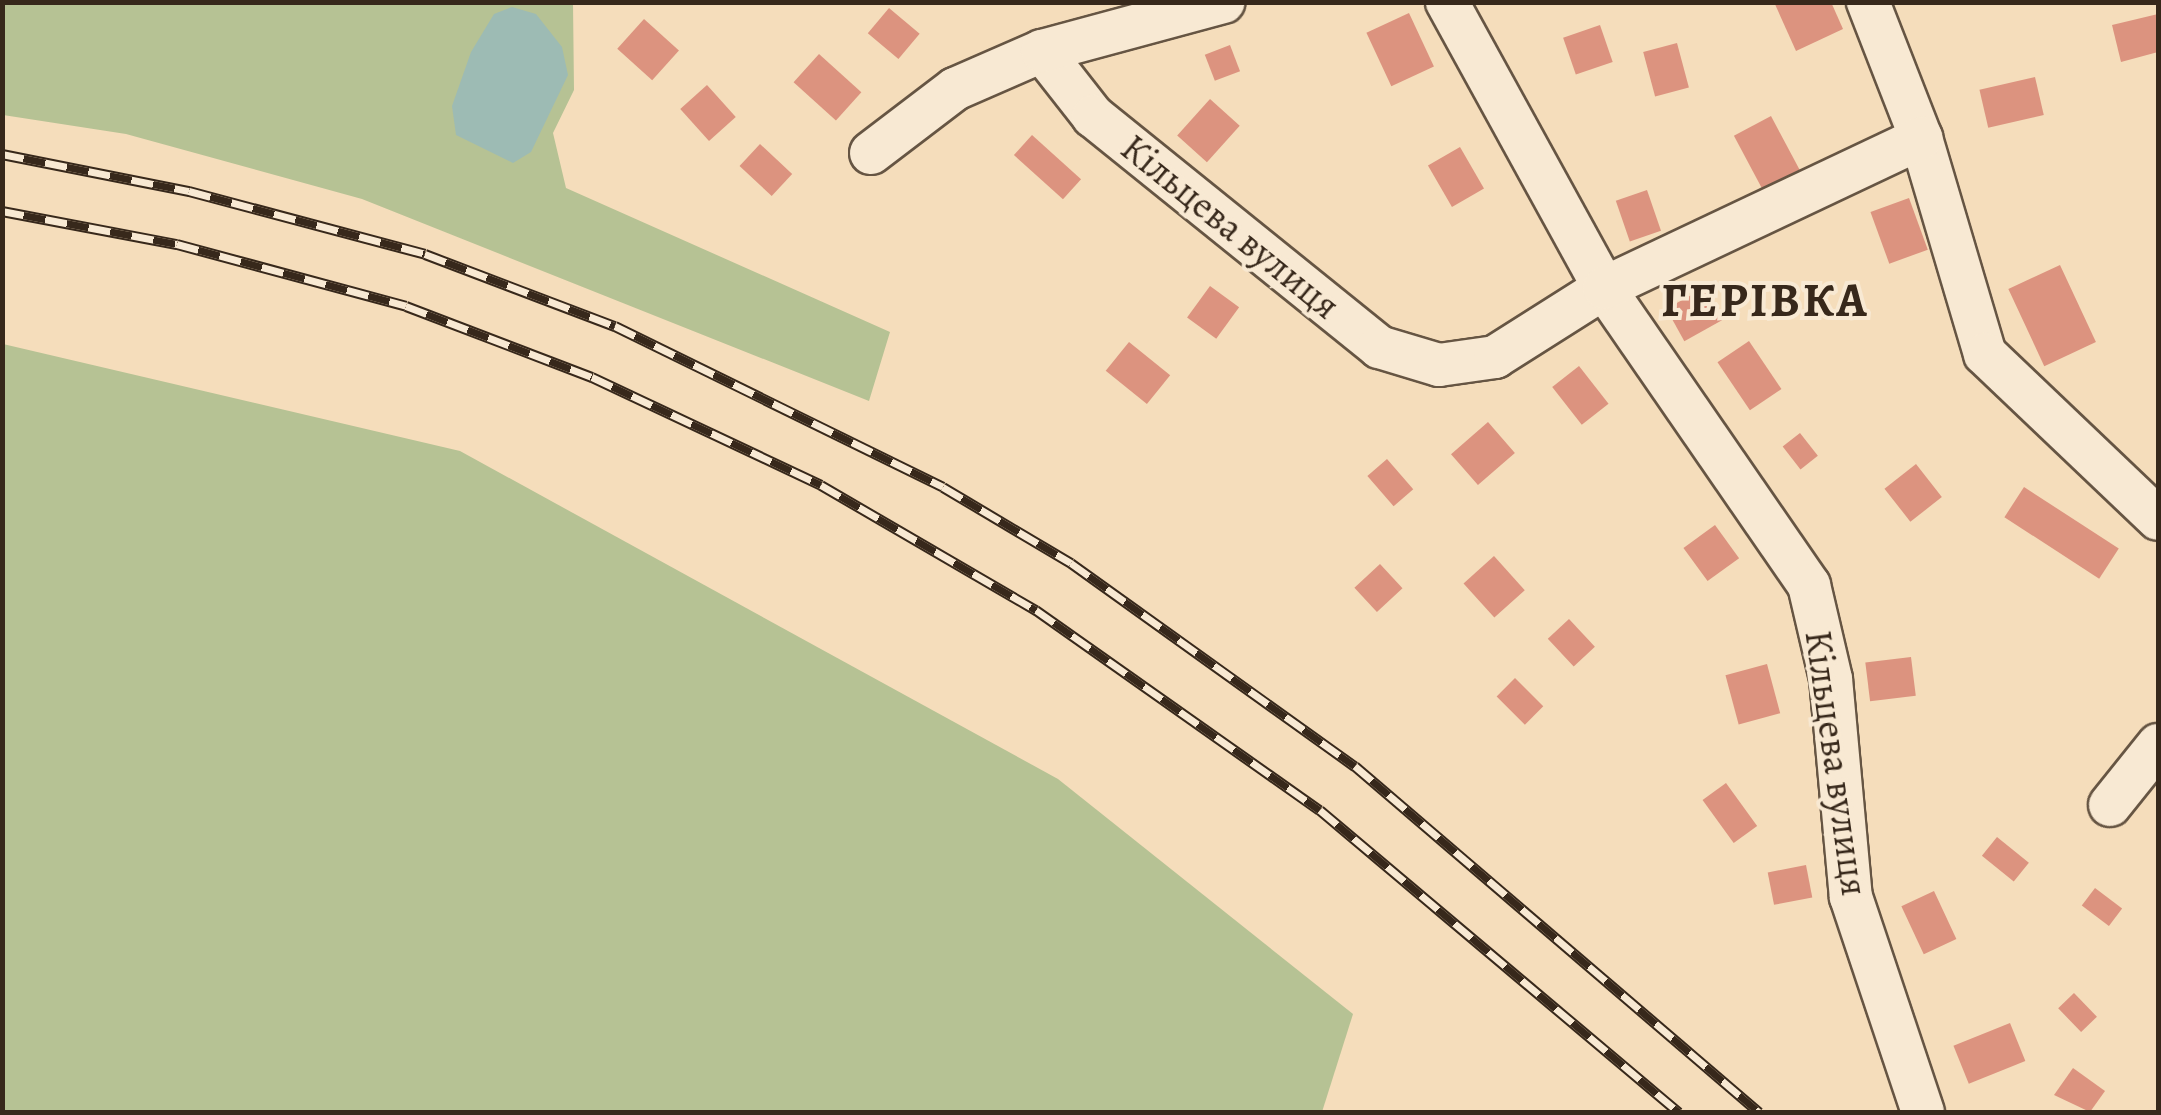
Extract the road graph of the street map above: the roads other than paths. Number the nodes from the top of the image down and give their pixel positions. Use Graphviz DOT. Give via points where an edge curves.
graph roads {
  1 [pos="1224,2"];
  2 [pos="1446,2"];
  3 [pos="1868,2"];
  4 [pos="1042,51"];
  5 [pos="1921,138"];
  6 [pos="870,153"];
  7 [pos="1604,288"];
  8 [pos="2158,519"];
  9 [pos="2158,745"];
  10 [pos="2110,805"];
  11 [pos="1923,1112"];
  1 -- 4 [label="street"];
  2 -- 7 [label="street, Кільцева вулиця"];
  3 -- 5 [label="street"];
  4 -- 6 [label="street" via="955,89"];
  4 -- 7 [label="street, Кільцева вулиця" via="1093,116 1380,347 1439,365 1494,357"];
  5 -- 7 [label="street"];
  5 -- 8 [label="street" via="1985,354"];
  7 -- 11 [label="street, Кільцева вулиця" via="1809,585 1831,679 1852,897"];
  9 -- 10 [label="street"];
}
